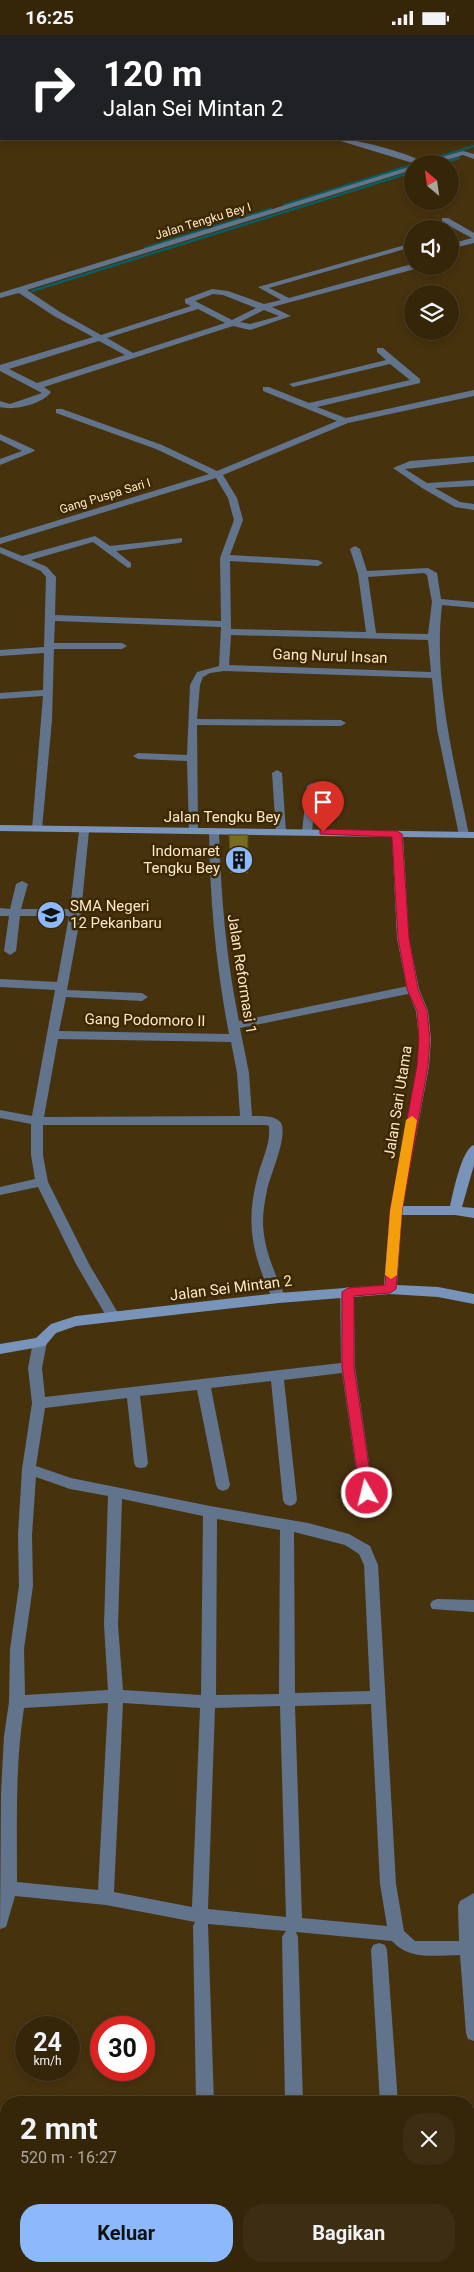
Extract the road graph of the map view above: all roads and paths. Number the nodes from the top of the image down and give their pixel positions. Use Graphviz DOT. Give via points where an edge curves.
graph roads {
  1 [pos="342,140"];
  2 [pos="456,155"];
  3 [pos="404,156"];
  4 [pos="474,157"];
  5 [pos="404,170"];
  6 [pos="459,224"];
  7 [pos="474,236"];
  8 [pos="474,240"];
  9 [pos="459,244"];
  10 [pos="404,247"];
  11 [pos="404,269"];
  12 [pos="21,289"];
  13 [pos="0,296"];
  14 [pos="287,300"];
  15 [pos="196,307"];
  16 [pos="264,307"];
  17 [pos="232,323"];
  18 [pos="98,337"];
  19 [pos="380,350"];
  20 [pos="133,356"];
  21 [pos="392,361"];
  22 [pos="1,368"];
  23 [pos="293,384"];
  24 [pos="38,386"];
  25 [pos="266,389"];
  26 [pos="474,393"];
  27 [pos="0,404"];
  28 [pos="309,407"];
  29 [pos="59,411"];
  30 [pos="344,421"];
  31 [pos="0,437"];
  32 [pos="474,459"];
  33 [pos="0,462"];
  34 [pos="218,474"];
  35 [pos="474,483"];
  36 [pos="425,486"];
  37 [pos="474,507"];
  38 [pos="179,540"];
  39 [pos="0,541"];
  40 [pos="108,549"];
  41 [pos="355,549"];
  42 [pos="0,550"];
  43 [pos="225,558"];
  44 [pos="23,559"];
  45 [pos="318,563"];
  46 [pos="128,565"];
  47 [pos="362,574"];
  48 [pos="437,602"];
  49 [pos="474,605"];
  50 [pos="49,618"];
  51 [pos="226,628"];
  52 [pos="371,635"];
  53 [pos="433,637"];
  54 [pos="122,646"];
  55 [pos="48,648"];
  56 [pos="0,653"];
  57 [pos="224,668"];
  58 [pos="436,675"];
  59 [pos="46,693"];
  60 [pos="0,696"];
  61 [pos="192,722"];
  62 [pos="342,723"];
  63 [pos="138,756"];
  64 [pos="192,758"];
  65 [pos="277,773"];
  66 [pos="312,786"];
  67 [pos="0,828"];
  68 [pos="37,829"];
  69 [pos="84,831"];
  70 [pos="193,831"];
  71 [pos="214,832"];
  72 [pos="281,832"];
  73 [pos="307,832"];
  74 [pos="397,834"];
  75 [pos="469,835"];
  76 [pos="22,884"];
  77 [pos="0,912"];
  78 [pos="15,912"];
  79 [pos="75,913"];
  80 [pos="10,951"];
  81 [pos="0,983"];
  82 [pos="413,989"];
  83 [pos="61,990"];
  84 [pos="142,997"];
  85 [pos="235,1032"];
  86 [pos="54,1035"];
  87 [pos="0,1115"];
  88 [pos="246,1120"];
  89 [pos="37,1121"];
  90 [pos="474,1149"];
  91 [pos="42,1182"];
  92 [pos="0,1191"];
  93 [pos="455,1210"];
  94 [pos="396,1211"];
  95 [pos="474,1213"];
  96 [pos="390,1289"];
  97 [pos="348,1292"];
  98 [pos="279,1297"];
  99 [pos="474,1299"];
  100 [pos="114,1318"];
  101 [pos="40,1342"];
  102 [pos="0,1349"];
  103 [pos="348,1367"];
  104 [pos="277,1375"];
  105 [pos="203,1383"];
  106 [pos="133,1393"];
  107 [pos="39,1403"];
  108 [pos="141,1463"];
  109 [pos="29,1469"];
  110 [pos="223,1485"];
  111 [pos="115,1493"];
  112 [pos="290,1500"];
  113 [pos="370,1510"];
  114 [pos="210,1512"];
  115 [pos="287,1525"];
  116 [pos="437,1605"];
  117 [pos="474,1606"];
  118 [pos="116,1696"];
  119 [pos="380,1697"];
  120 [pos="287,1700"];
  121 [pos="17,1702"];
  122 [pos="208,1702"];
  123 [pos="9,1888"];
  124 [pos="106,1898"];
  125 [pos="474,1900"];
  126 [pos="200,1921"];
  127 [pos="0,1922"];
  128 [pos="292,1931"];
  129 [pos="396,1934"];
  130 [pos="468,1948"];
  131 [pos="378,1950"];
  132 [pos="474,2033"];
  133 [pos="205,2096"];
  134 [pos="294,2096"];
  135 [pos="388,2096"];
  1 -- 3 [label="street"];
  2 -- 4 [label="street" via="463,153"];
  5 -- 12 [label="street, Jalan Tengku Bey I"];
  6 -- 7 [label="street"];
  8 -- 9 [label="street"];
  10 -- 14 [label="street" via="262,287"];
  11 -- 14 [label="street"];
  12 -- 13 [label="street, Jalan Tengku Bey I"];
  12 -- 18 [label="street"];
  14 -- 16 [label="street"];
  15 -- 16 [label="street" via="188,300 216,290"];
  15 -- 17 [label="street"];
  15 -- 18 [label="street"];
  16 -- 17 [label="street"];
  16 -- 17 [label="street" via="287,317 254,327"];
  17 -- 20 [label="street"];
  18 -- 20 [label="street"];
  18 -- 22 [label="street"];
  19 -- 21 [label="street"];
  20 -- 24 [label="street"];
  21 -- 23 [label="street"];
  21 -- 28 [label="street" via="418,381"];
  22 -- 24 [label="street"];
  24 -- 27 [label="street" via="47,394 13,406"];
  25 -- 28 [label="street"];
  26 -- 30 [label="street, Gang Puspa Sari I"];
  28 -- 30 [label="street"];
  29 -- 34 [label="street" via="100,428 137,438"];
  30 -- 34 [label="street, Gang Puspa Sari I"];
  31 -- 33 [label="street" via="30,451"];
  32 -- 36 [label="street" via="398,466 399,470"];
  34 -- 39 [label="street, Gang Puspa Sari I"];
  34 -- 43 [label="street" via="226,482 239,517"];
  35 -- 36 [label="street"];
  36 -- 37 [label="street" via="458,505"];
  38 -- 40 [label="street"];
  40 -- 44 [label="street" via="98,540 90,539"];
  40 -- 46 [label="street"];
  41 -- 47 [label="street"];
  42 -- 44 [label="street"];
  43 -- 45 [label="street"];
  43 -- 51 [label="street"];
  44 -- 50 [label="street" via="50,574"];
  47 -- 48 [label="street" via="428,571 432,573"];
  47 -- 52 [label="street"];
  48 -- 49 [label="street"];
  48 -- 53 [label="street"];
  50 -- 51 [label="street"];
  50 -- 55 [label="street"];
  51 -- 52 [label="street"];
  51 -- 57 [label="street"];
  52 -- 53 [label="street"];
  53 -- 58 [label="street"];
  54 -- 55 [label="street"];
  55 -- 56 [label="street"];
  55 -- 59 [label="street"];
  57 -- 58 [label="street, Gang Nurul Insan"];
  57 -- 61 [label="street, Gang Nurul Insan" via="196,677"];
  58 -- 75 [label="street" via="442,729"];
  59 -- 60 [label="street"];
  59 -- 68 [label="street" via="47,720"];
  61 -- 62 [label="street"];
  61 -- 64 [label="street"];
  63 -- 64 [label="street"];
  64 -- 70 [label="street"];
  65 -- 72 [label="street"];
  66 -- 73 [label="street"];
  67 -- 68 [label="street, Jalan Tengku Bey"];
  68 -- 69 [label="street, Jalan Tengku Bey"];
  69 -- 70 [label="street, Jalan Tengku Bey"];
  69 -- 79 [label="street"];
  70 -- 71 [label="street, Jalan Tengku Bey"];
  71 -- 72 [label="street, Jalan Tengku Bey"];
  71 -- 85 [label="street, Jalan Reformasi 1" via="216,903"];
  72 -- 73 [label="street, Jalan Tengku Bey"];
  73 -- 74 [label="street, Jalan Tengku Bey"];
  74 -- 75 [label="street, Jalan Tengku Bey"];
  74 -- 82 [label="street, Jalan Sari Utama" via="403,938"];
  76 -- 78 [label="street"];
  77 -- 78 [label="street"];
  78 -- 79 [label="street"];
  78 -- 80 [label="street"];
  79 -- 83 [label="street"];
  81 -- 83 [label="street"];
  82 -- 85 [label="street, Gang Podomoro II"];
  82 -- 94 [label="street, Jalan Sari Utama" via="422,1011 423,1066"];
  83 -- 84 [label="street"];
  83 -- 86 [label="street"];
  85 -- 86 [label="street, Gang Podomoro II"];
  85 -- 88 [label="street, Jalan Reformasi 1" via="243,1073"];
  86 -- 89 [label="street"];
  87 -- 89 [label="street"];
  88 -- 89 [label="street"];
  88 -- 98 [label="street" via="268,1121 276,1128 258,1202 256,1229 259,1251"];
  89 -- 91 [label="street" via="37,1155"];
  90 -- 93 [label="street"];
  91 -- 92 [label="street"];
  91 -- 100 [label="street"];
  93 -- 94 [label="street"];
  93 -- 95 [label="street"];
  94 -- 96 [label="street, Jalan Sari Utama"];
  96 -- 97 [label="street, Jalan Sei Mintan 2"];
  96 -- 99 [label="street, Jalan Sei Mintan 2" via="438,1292"];
  97 -- 98 [label="street, Jalan Sei Mintan 2"];
  97 -- 103 [label="street"];
  98 -- 100 [label="street, Jalan Sei Mintan 2"];
  100 -- 101 [label="street, Jalan Sei Mintan 2" via="60,1325 47,1331"];
  101 -- 102 [label="street"];
  101 -- 107 [label="street" via="35,1368"];
  103 -- 104 [label="street"];
  103 -- 113 [label="street"];
  104 -- 105 [label="street"];
  104 -- 112 [label="street"];
  105 -- 106 [label="street"];
  105 -- 110 [label="street"];
  106 -- 107 [label="street"];
  106 -- 108 [label="street"];
  107 -- 109 [label="street"];
  109 -- 111 [label="street"];
  109 -- 121 [label="street" via="26,1585 17,1649"];
  111 -- 114 [label="street"];
  111 -- 118 [label="street" via="111,1625"];
  114 -- 115 [label="street"];
  114 -- 122 [label="street"];
  115 -- 119 [label="street" via="349,1540 365,1550 371,1565"];
  115 -- 120 [label="street"];
  116 -- 117 [label="street"];
  118 -- 121 [label="street"];
  118 -- 122 [label="street"];
  118 -- 124 [label="street"];
  119 -- 120 [label="street"];
  119 -- 129 [label="street" via="388,1884"];
  120 -- 122 [label="street"];
  120 -- 128 [label="street"];
  121 -- 123 [label="street" via="9,1793"];
  122 -- 126 [label="street"];
  123 -- 124 [label="street"];
  123 -- 127 [label="street"];
  124 -- 126 [label="street"];
  125 -- 130 [label="street" via="465,1911"];
  126 -- 128 [label="street"];
  126 -- 133 [label="street"];
  128 -- 129 [label="street"];
  128 -- 134 [label="street"];
  129 -- 130 [label="street" via="406,1945 415,1948"];
  130 -- 132 [label="street"];
  131 -- 135 [label="street"];
}
